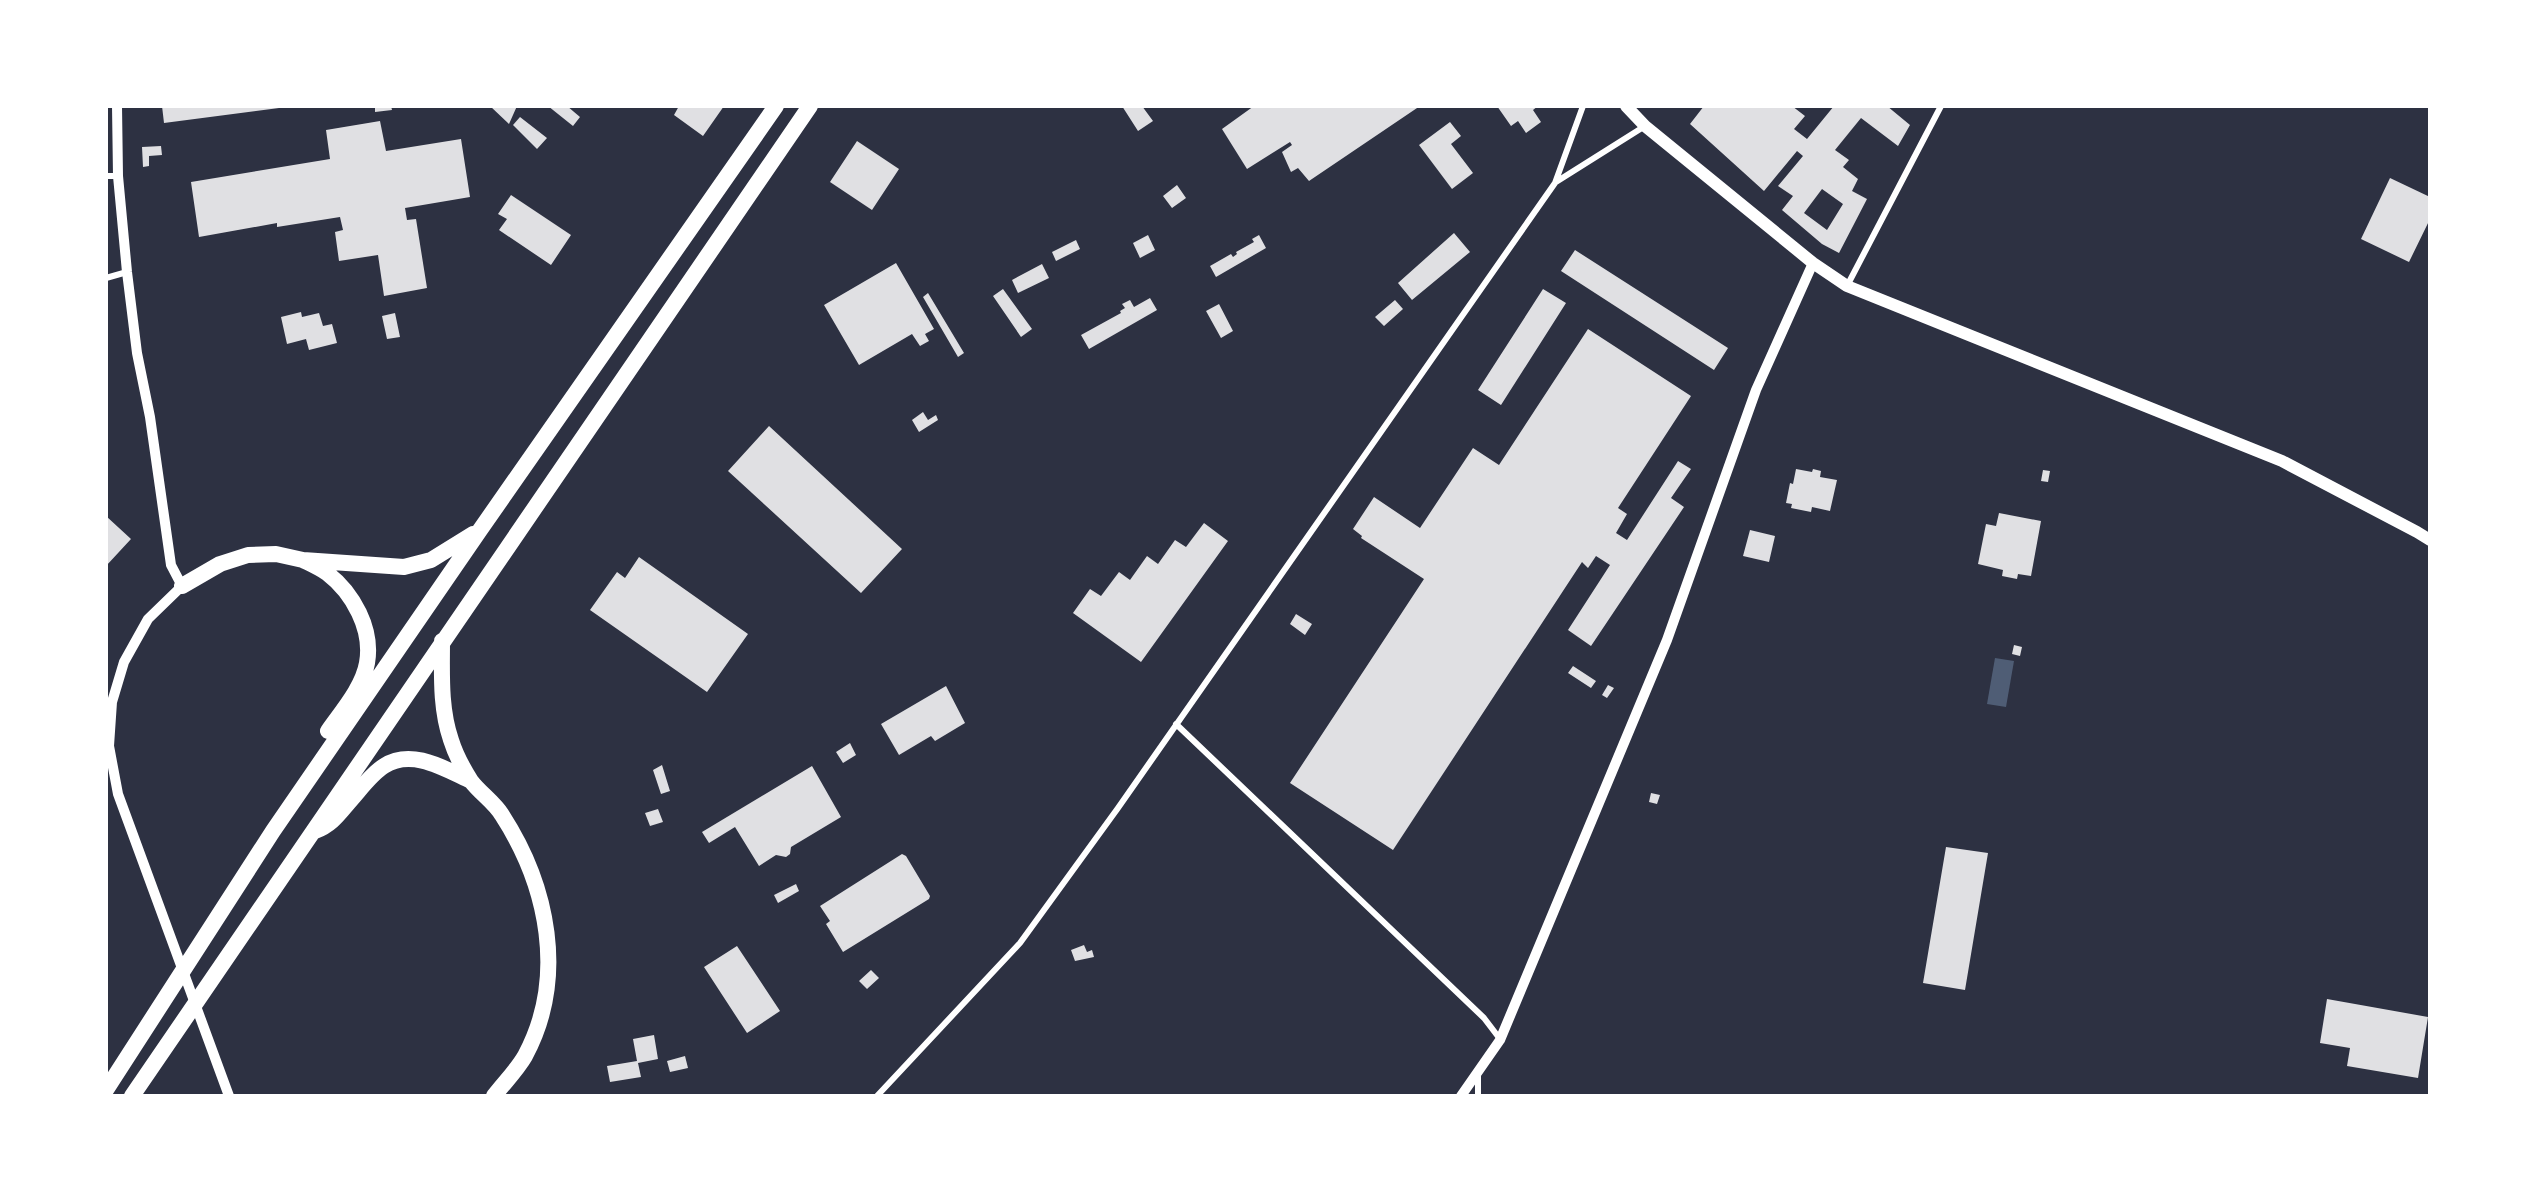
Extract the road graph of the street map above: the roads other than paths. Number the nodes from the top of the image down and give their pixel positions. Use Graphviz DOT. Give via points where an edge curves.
graph roads {
  1 [pos="117,106"];
  2 [pos="776,106"];
  3 [pos="810,106"];
  4 [pos="1583,106"];
  5 [pos="1626,106"];
  6 [pos="1941,106"];
  7 [pos="1645,126"];
  8 [pos="112,176"];
  9 [pos="1555,183"];
  10 [pos="1813,263"];
  11 [pos="127,272"];
  12 [pos="106,278"];
  13 [pos="1847,286"];
  14 [pos="480,530"];
  15 [pos="2430,540"];
  16 [pos="303,560"];
  17 [pos="182,586"];
  18 [pos="442,640"];
  19 [pos="1176,724"];
  20 [pos="471,781"];
  21 [pos="273,831"];
  22 [pos="311,832"];
  23 [pos="1500,1040"];
  24 [pos="123,1065"];
  25 [pos="1478,1072"];
  26 [pos="106,1073"];
  27 [pos="106,1090"];
  28 [pos="132,1095"];
  29 [pos="229,1095"];
  30 [pos="494,1095"];
  31 [pos="877,1095"];
  32 [pos="1461,1095"];
  33 [pos="1478,1095"];
  1 -- 8 [label="street"];
  2 -- 14 [label="highway"];
  3 -- 18 [label="highway"];
  4 -- 9 [label="street"];
  5 -- 7 [label="main road"];
  6 -- 13 [label="street"];
  7 -- 9 [label="street"];
  7 -- 10 [label="main road"];
  8 -- 11 [label="street"];
  9 -- 19 [label="street"];
  10 -- 13 [label="main road"];
  10 -- 23 [label="street" via="1756,390 1667,640"];
  11 -- 12 [label="street"];
  11 -- 17 [label="street" via="171,565"];
  13 -- 15 [label="main road" via="2282,461"];
  14 -- 16 [label="highway" via="431,560 404,567"];
  14 -- 21 [label="highway"];
  16 -- 17 [label="highway" via="276,554 248,555 220,564"];
  16 -- 21 [label="highway" via="345,590 359,612 367,637 367,663 356,689 275,812"];
  17 -- 29 [label="street" via="148,619 124,662 112,702 109,746 118,794"];
  18 -- 20 [label="highway" via="444,713 451,741"];
  18 -- 22 [label="highway"];
  19 -- 23 [label="street" via="1484,1018"];
  19 -- 31 [label="street" via="1020,943"];
  20 -- 22 [label="highway" via="428,761 402,759 375,773 328,826"];
  20 -- 30 [label="highway" via="500,812 520,843 538,885 548,932 544,1007 524,1057"];
  21 -- 24 [label="highway"];
  22 -- 28 [label="highway"];
  23 -- 25 [label="street"];
  24 -- 26 [label="highway"];
  24 -- 27 [label="highway"];
  25 -- 32 [label="street"];
  25 -- 33 [label="street"];
}
